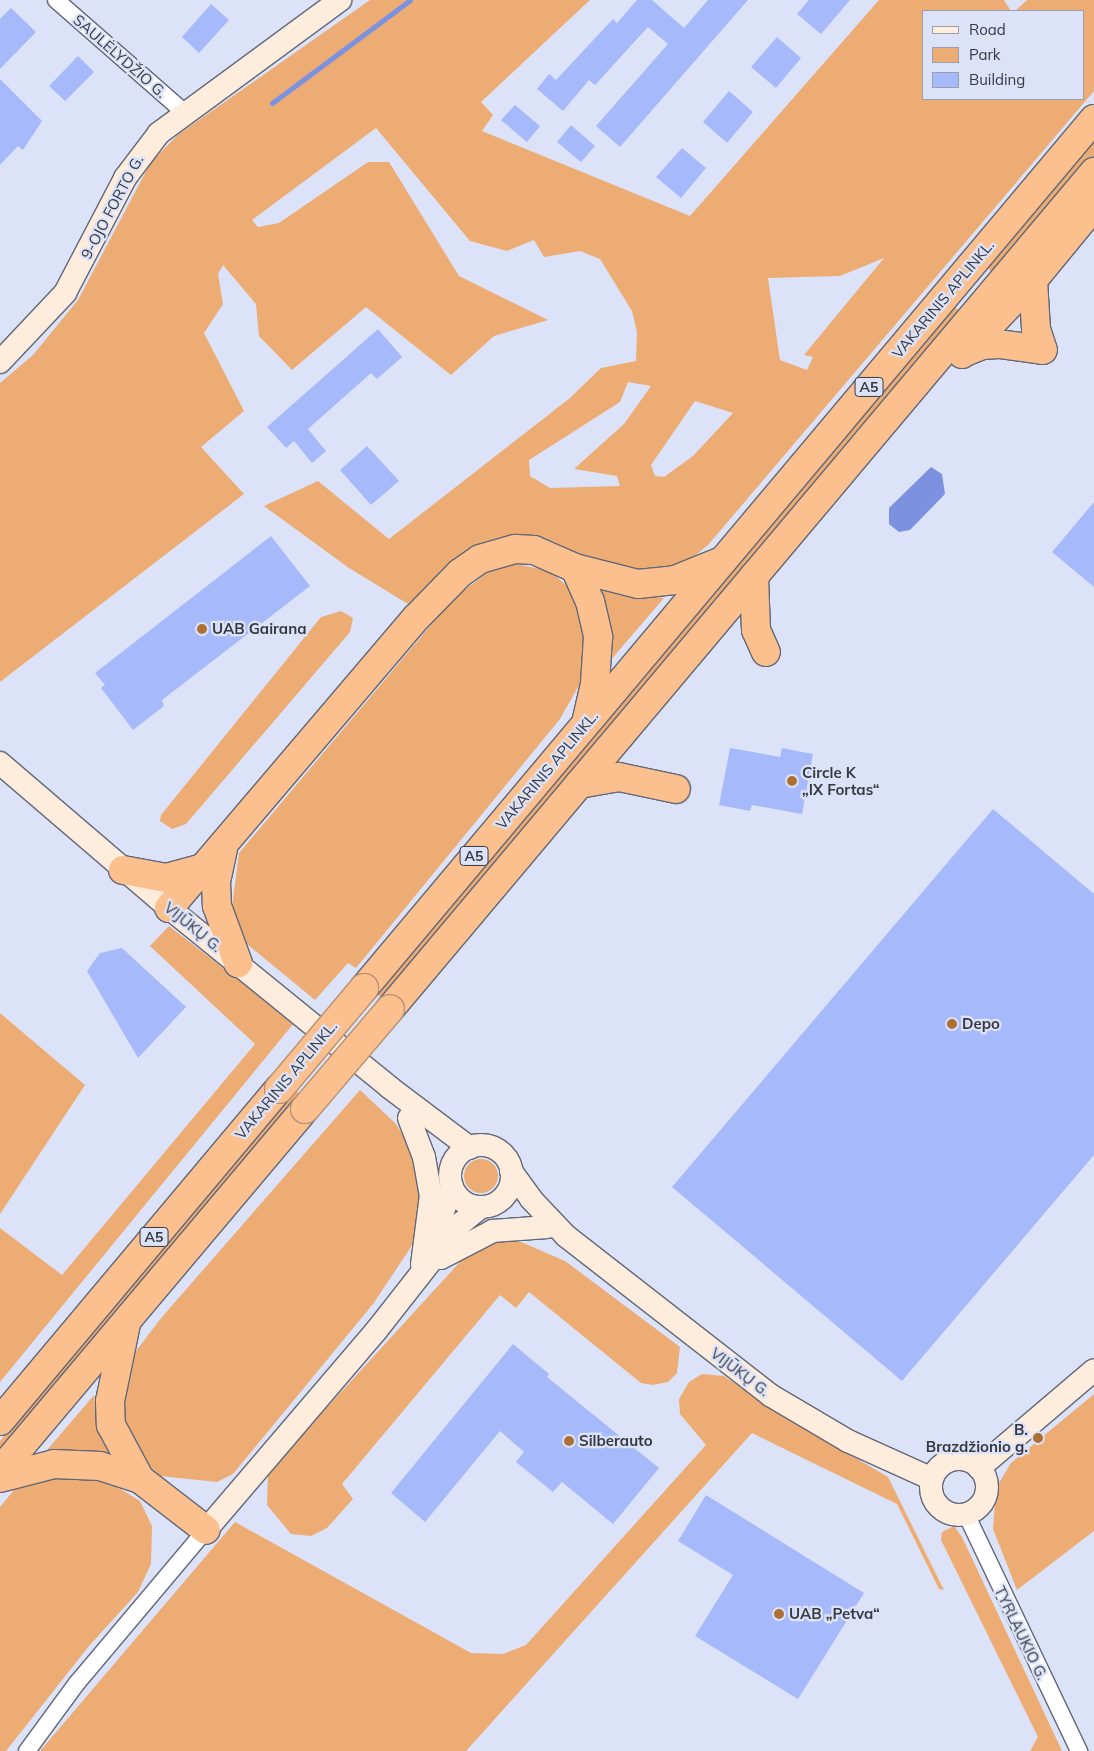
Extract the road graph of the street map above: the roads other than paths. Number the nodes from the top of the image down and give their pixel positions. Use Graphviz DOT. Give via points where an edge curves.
graph roads {
  1 [pos="56,0"];
  2 [pos="340,0"];
  3 [pos="184,112"];
  4 [pos="1094,119"];
  5 [pos="1094,172"];
  6 [pos="1094,206"];
  7 [pos="1033,280"];
  8 [pos="965,352"];
  9 [pos="0,362"];
  10 [pos="900,403"];
  11 [pos="725,559"];
  12 [pos="575,568"];
  13 [pos="754,576"];
  14 [pos="766,652"];
  15 [pos="585,724"];
  16 [pos="0,763"];
  17 [pos="579,784"];
  18 [pos="676,789"];
  19 [pos="215,857"];
  20 [pos="123,870"];
  21 [pos="169,908"];
  22 [pos="238,963"];
  23 [pos="389,1088"];
  24 [pos="409,1118"];
  25 [pos="470,1148"];
  26 [pos="511,1172"];
  27 [pos="451,1182"];
  28 [pos="486,1206"];
  29 [pos="556,1232"];
  30 [pos="422,1270"];
  31 [pos="127,1320"];
  32 [pos="1094,1370"];
  33 [pos="0,1421"];
  34 [pos="979,1468"];
  35 [pos="0,1471"];
  36 [pos="0,1478"];
  37 [pos="140,1479"];
  38 [pos="932,1479"];
  39 [pos="966,1514"];
  40 [pos="206,1530"];
  41 [pos="28,1751"];
  42 [pos="1079,1751"];
  1 -- 3 [label="street, SAULĖLYDŽIO G."];
  2 -- 3 [label="main road, 9-OJO FORTO G."];
  3 -- 9 [label="main road, 9-OJO FORTO G." via="141,152 65,294"];
  4 -- 11 [label="highway, VAKARINIS APLINKL. / A5"];
  5 -- 10 [label="highway, A5"];
  6 -- 7 [label="highway"];
  7 -- 8 [label="highway"];
  7 -- 8 [label="highway" via="1036,329 1044,350 990,345"];
  8 -- 10 [label="highway"];
  10 -- 13 [label="highway, A5"];
  11 -- 12 [label="highway" via="658,583 619,581"];
  11 -- 15 [label="highway, VAKARINIS APLINKL. / A5"];
  12 -- 15 [label="highway" via="590,602 598,637 595,684"];
  12 -- 19 [label="highway" via="550,555 516,549 480,559 460,573 416,617"];
  13 -- 14 [label="highway" via="756,630"];
  13 -- 17 [label="highway, A5"];
  15 -- 33 [label="highway, VAKARINIS APLINKL. / A5, bridge"];
  16 -- 20 [label="main road, VIJŪKŲ G."];
  17 -- 18 [label="highway" via="619,777"];
  17 -- 31 [label="highway, A5, bridge"];
  19 -- 20 [label="highway" via="166,878"];
  19 -- 21 [label="highway"];
  19 -- 22 [label="highway" via="217,906"];
  20 -- 21 [label="main road, VIJŪKŲ G."];
  21 -- 22 [label="main road, VIJŪKŲ G."];
  22 -- 23 [label="main road, VIJŪKŲ G."];
  23 -- 24 [label="main road, VIJŪKŲ G."];
  23 -- 25 [label="main road, VIJŪKŲ G."];
  24 -- 27 [label="main road, VIJŪKŲ G." via="437,1149"];
  24 -- 30 [label="main road" via="424,1157 431,1195"];
  25 -- 26 [label="main road" via="496,1150 508,1161"];
  25 -- 27 [label="main road" via="455,1159"];
  26 -- 28 [label="main road" via="507,1192"];
  26 -- 29 [label="main road, VIJŪKŲ G."];
  27 -- 28 [label="main road" via="463,1202"];
  27 -- 30 [label="main road" via="445,1213"];
  28 -- 29 [label="main road, VIJŪKŲ G."];
  28 -- 30 [label="main road" via="460,1224"];
  29 -- 30 [label="main road" via="493,1230 465,1242"];
  29 -- 38 [label="main road, VIJŪKŲ G." via="770,1395 848,1441"];
  30 -- 40 [label="main road" via="376,1331"];
  31 -- 35 [label="highway, A5"];
  31 -- 37 [label="highway" via="110,1401 111,1425"];
  32 -- 34 [label="main road"];
  34 -- 38 [label="main road" via="962,1459 952,1460 936,1470"];
  34 -- 39 [label="main road" via="985,1476 985,1495 981,1504"];
  36 -- 37 [label="highway" via="76,1462"];
  37 -- 40 [label="highway"];
  38 -- 39 [label="main road" via="931,1490 942,1509"];
  39 -- 42 [label="street, TYRLAUKIO G."];
  40 -- 41 [label="street" via="77,1683"];
}
